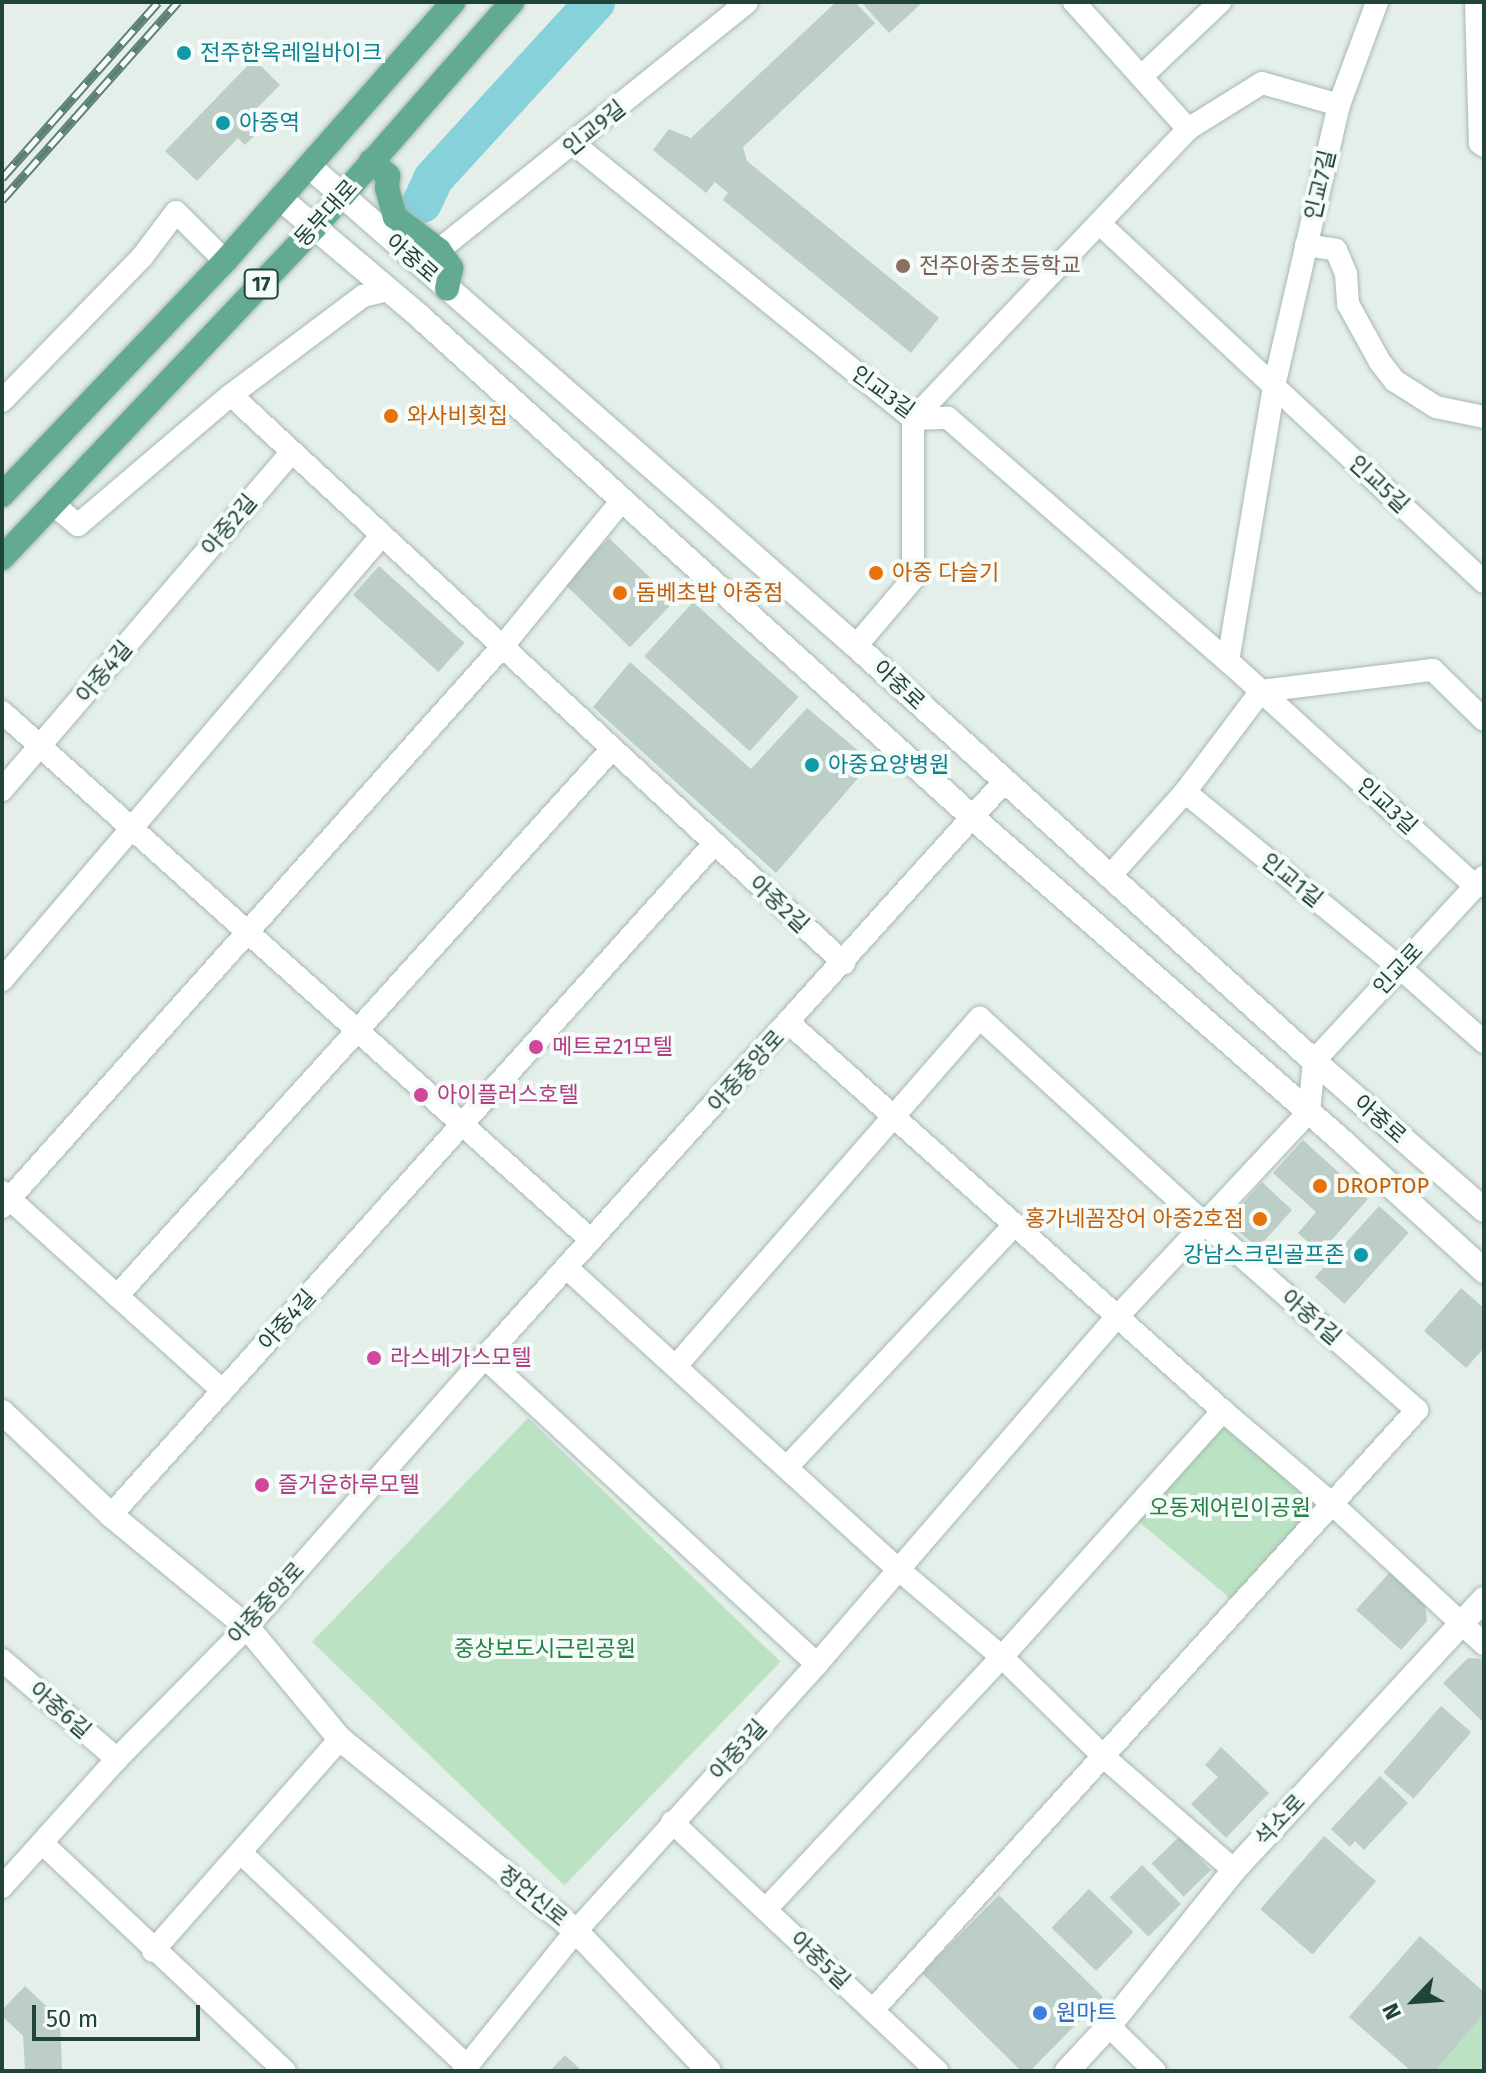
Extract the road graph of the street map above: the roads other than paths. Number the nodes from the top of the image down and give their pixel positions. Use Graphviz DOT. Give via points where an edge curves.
graph roads {
  1 [pos="453,2"];
  2 [pos="512,2"];
  3 [pos="747,2"];
  4 [pos="1074,2"];
  5 [pos="1220,2"];
  6 [pos="1377,2"];
  7 [pos="1476,2"];
  8 [pos="1142,76"];
  9 [pos="1339,105"];
  10 [pos="1188,129"];
  11 [pos="574,144"];
  12 [pos="1484,146"];
  13 [pos="371,161"];
  14 [pos="309,166"];
  15 [pos="342,196"];
  16 [pos="281,199"];
  17 [pos="1099,223"];
  18 [pos="315,227"];
  19 [pos="1306,245"];
  20 [pos="439,250"];
  21 [pos="225,261"];
  22 [pos="447,289"];
  23 [pos="387,290"];
  24 [pos="1274,386"];
  25 [pos="231,395"];
  26 [pos="2,401"];
  27 [pos="1484,417"];
  28 [pos="913,419"];
  29 [pos="292,452"];
  30 [pos="2,495"];
  31 [pos="623,499"];
  32 [pos="54,505"];
  33 [pos="382,535"];
  34 [pos="2,558"];
  35 [pos="1484,582"];
  36 [pos="167,598"];
  37 [pos="856,646"];
  38 [pos="502,647"];
  39 [pos="1228,661"];
  40 [pos="1261,691"];
  41 [pos="2,712"];
  42 [pos="1484,720"];
  43 [pos="41,747"];
  44 [pos="612,749"];
  45 [pos="1004,782"];
  46 [pos="2,790"];
  47 [pos="1185,792"];
  48 [pos="972,817"];
  49 [pos="132,828"];
  50 [pos="714,844"];
  51 [pos="1110,876"];
  52 [pos="1480,882"];
  53 [pos="247,932"];
  54 [pos="844,963"];
  55 [pos="1399,967"];
  56 [pos="2,980"];
  57 [pos="789,1023"];
  58 [pos="357,1030"];
  59 [pos="1484,1042"];
  60 [pos="1314,1061"];
  61 [pos="1309,1112"];
  62 [pos="895,1118"];
  63 [pos="462,1125"];
  64 [pos="4,1199"];
  65 [pos="1484,1210"];
  66 [pos="1205,1224"];
  67 [pos="1014,1225"];
  68 [pos="591,1240"];
  69 [pos="568,1269"];
  70 [pos="1484,1271"];
  71 [pos="117,1296"];
  72 [pos="1117,1317"];
  73 [pos="484,1357"];
  74 [pos="676,1366"];
  75 [pos="223,1391"];
  76 [pos="1223,1411"];
  77 [pos="2,1412"];
  78 [pos="788,1466"];
  79 [pos="1331,1503"];
  80 [pos="111,1515"];
  81 [pos="899,1570"];
  82 [pos="1484,1599"];
  83 [pos="1461,1624"];
  84 [pos="247,1627"];
  85 [pos="1484,1644"];
  86 [pos="1002,1657"];
  87 [pos="2,1661"];
  88 [pos="817,1664"];
  89 [pos="340,1739"];
  90 [pos="1105,1758"];
  91 [pos="117,1759"];
  92 [pos="672,1822"];
  93 [pos="42,1843"];
  94 [pos="241,1853"];
  95 [pos="1234,1870"];
  96 [pos="2,1887"];
  97 [pos="766,1909"];
  98 [pos="576,1931"];
  99 [pos="153,1951"];
  100 [pos="873,2010"];
  101 [pos="1109,2026"];
  102 [pos="465,2069"];
  103 [pos="285,2071"];
  104 [pos="709,2071"];
  105 [pos="937,2071"];
  106 [pos="1067,2071"];
  107 [pos="1155,2071"];
  1 -- 14 [label="main road, 동부대로 / 17"];
  2 -- 13 [label="main road, 동부대로 / 17"];
  3 -- 11 [label="street, 인교9길"];
  4 -- 8 [label="street"];
  5 -- 8 [label="street"];
  6 -- 9 [label="street, 인교7길"];
  7 -- 12 [label="street"];
  8 -- 10 [label="street"];
  9 -- 10 [label="street" via="1262,83"];
  9 -- 19 [label="street, 인교7길"];
  10 -- 17 [label="street"];
  11 -- 20 [label="street, 인교9길"];
  11 -- 28 [label="street, 인교3길"];
  13 -- 15 [label="main road, 동부대로 / 17"];
  13 -- 20 [label="main road" via="388,176 395,217"];
  14 -- 15 [label="street, 아중로"];
  14 -- 16 [label="main road, 동부대로 / 17"];
  15 -- 18 [label="main road, 동부대로 / 17"];
  15 -- 22 [label="street, 아중로"];
  16 -- 18 [label="street, 아중로"];
  16 -- 21 [label="main road, 동부대로 / 17"];
  17 -- 24 [label="street, 인교5길"];
  17 -- 28 [label="street"];
  18 -- 23 [label="street, 아중로"];
  18 -- 32 [label="main road, 동부대로 / 17"];
  19 -- 24 [label="street"];
  19 -- 27 [label="street, 인교7길" via="1336,250 1346,274 1348,304 1395,381 1436,407"];
  20 -- 22 [label="main road" via="451,268"];
  21 -- 26 [label="street" via="176,212 142,257"];
  21 -- 30 [label="main road, 동부대로 / 17"];
  22 -- 37 [label="street, 아중로"];
  23 -- 25 [label="street" via="363,296"];
  23 -- 31 [label="street, 아중로"];
  24 -- 35 [label="street, 인교5길"];
  24 -- 39 [label="street"];
  25 -- 29 [label="street, 아중2길"];
  25 -- 32 [label="street" via="78,525"];
  28 -- 37 [label="street" via="913,579"];
  28 -- 39 [label="street, 인교3길" via="948,418"];
  29 -- 33 [label="street, 아중2길"];
  29 -- 36 [label="street, 아중2길"];
  31 -- 38 [label="street"];
  31 -- 48 [label="street, 아중로"];
  32 -- 34 [label="main road, 동부대로 / 17"];
  33 -- 38 [label="street, 아중2길"];
  33 -- 49 [label="street"];
  36 -- 43 [label="street, 아중4길"];
  37 -- 45 [label="street, 아중로"];
  38 -- 44 [label="street, 아중2길"];
  38 -- 53 [label="street"];
  39 -- 40 [label="street, 인교3길"];
  40 -- 42 [label="street" via="1433,670"];
  40 -- 47 [label="street"];
  40 -- 52 [label="street, 인교3길"];
  41 -- 43 [label="street"];
  43 -- 46 [label="street, 아중4길"];
  43 -- 49 [label="street"];
  44 -- 50 [label="street, 아중2길"];
  44 -- 58 [label="street"];
  45 -- 48 [label="street, 아중중앙로"];
  45 -- 51 [label="street, 아중로"];
  47 -- 51 [label="street"];
  47 -- 55 [label="street, 인교1길"];
  48 -- 54 [label="street, 아중중앙로"];
  48 -- 61 [label="street, 아중로"];
  49 -- 53 [label="street"];
  49 -- 56 [label="street"];
  50 -- 54 [label="street, 아중2길"];
  50 -- 63 [label="street, 아중4길"];
  51 -- 60 [label="street, 아중로"];
  52 -- 55 [label="street, 인교로"];
  53 -- 58 [label="street"];
  53 -- 64 [label="street"];
  54 -- 57 [label="street, 아중중앙로"];
  55 -- 59 [label="street, 인교1길"];
  55 -- 60 [label="street, 인교로"];
  57 -- 62 [label="street"];
  57 -- 68 [label="street, 아중중앙로"];
  58 -- 63 [label="street"];
  58 -- 71 [label="street"];
  60 -- 61 [label="street"];
  60 -- 65 [label="street, 아중로"];
  61 -- 66 [label="street"];
  61 -- 70 [label="street, 아중로"];
  62 -- 66 [label="street" via="980,1018"];
  62 -- 67 [label="street"];
  62 -- 74 [label="street"];
  63 -- 68 [label="street"];
  63 -- 75 [label="street, 아중4길"];
  64 -- 71 [label="street"];
  66 -- 72 [label="street"];
  66 -- 79 [label="street, 아중1길" via="1417,1410"];
  67 -- 72 [label="street"];
  67 -- 78 [label="street"];
  68 -- 69 [label="street, 아중중앙로"];
  69 -- 73 [label="street, 아중중앙로"];
  69 -- 74 [label="street"];
  71 -- 75 [label="street"];
  72 -- 76 [label="street"];
  72 -- 81 [label="street, 아중3길"];
  73 -- 84 [label="street, 아중중앙로"];
  73 -- 88 [label="street"];
  74 -- 78 [label="street"];
  75 -- 80 [label="street, 아중4길"];
  76 -- 79 [label="street"];
  76 -- 86 [label="street"];
  77 -- 80 [label="street, 정언신로"];
  78 -- 81 [label="street"];
  79 -- 83 [label="street"];
  79 -- 90 [label="street, 아중1길"];
  80 -- 84 [label="street, 정언신로"];
  81 -- 86 [label="street"];
  81 -- 88 [label="street, 아중3길"];
  82 -- 83 [label="street, 석소로"];
  83 -- 85 [label="street"];
  83 -- 95 [label="street, 석소로"];
  84 -- 89 [label="street, 정언신로"];
  84 -- 91 [label="street, 아중중앙로"];
  86 -- 90 [label="street"];
  86 -- 97 [label="street"];
  87 -- 91 [label="street, 아중6길"];
  88 -- 92 [label="street, 아중3길"];
  89 -- 94 [label="street"];
  89 -- 98 [label="street, 정언신로"];
  90 -- 95 [label="street"];
  90 -- 100 [label="street"];
  91 -- 93 [label="street, 아중중앙로"];
  92 -- 97 [label="street, 아중5길"];
  92 -- 98 [label="street, 아중3길"];
  93 -- 96 [label="street, 아중중앙로"];
  93 -- 99 [label="street"];
  94 -- 99 [label="street"];
  94 -- 102 [label="street"];
  95 -- 101 [label="street, 석소로"];
  97 -- 100 [label="street, 아중5길"];
  98 -- 102 [label="street, 아중3길"];
  98 -- 104 [label="street, 정언신로"];
  99 -- 103 [label="street"];
  100 -- 105 [label="street, 아중5길"];
  101 -- 106 [label="street, 석소로"];
  101 -- 107 [label="street"];
}
